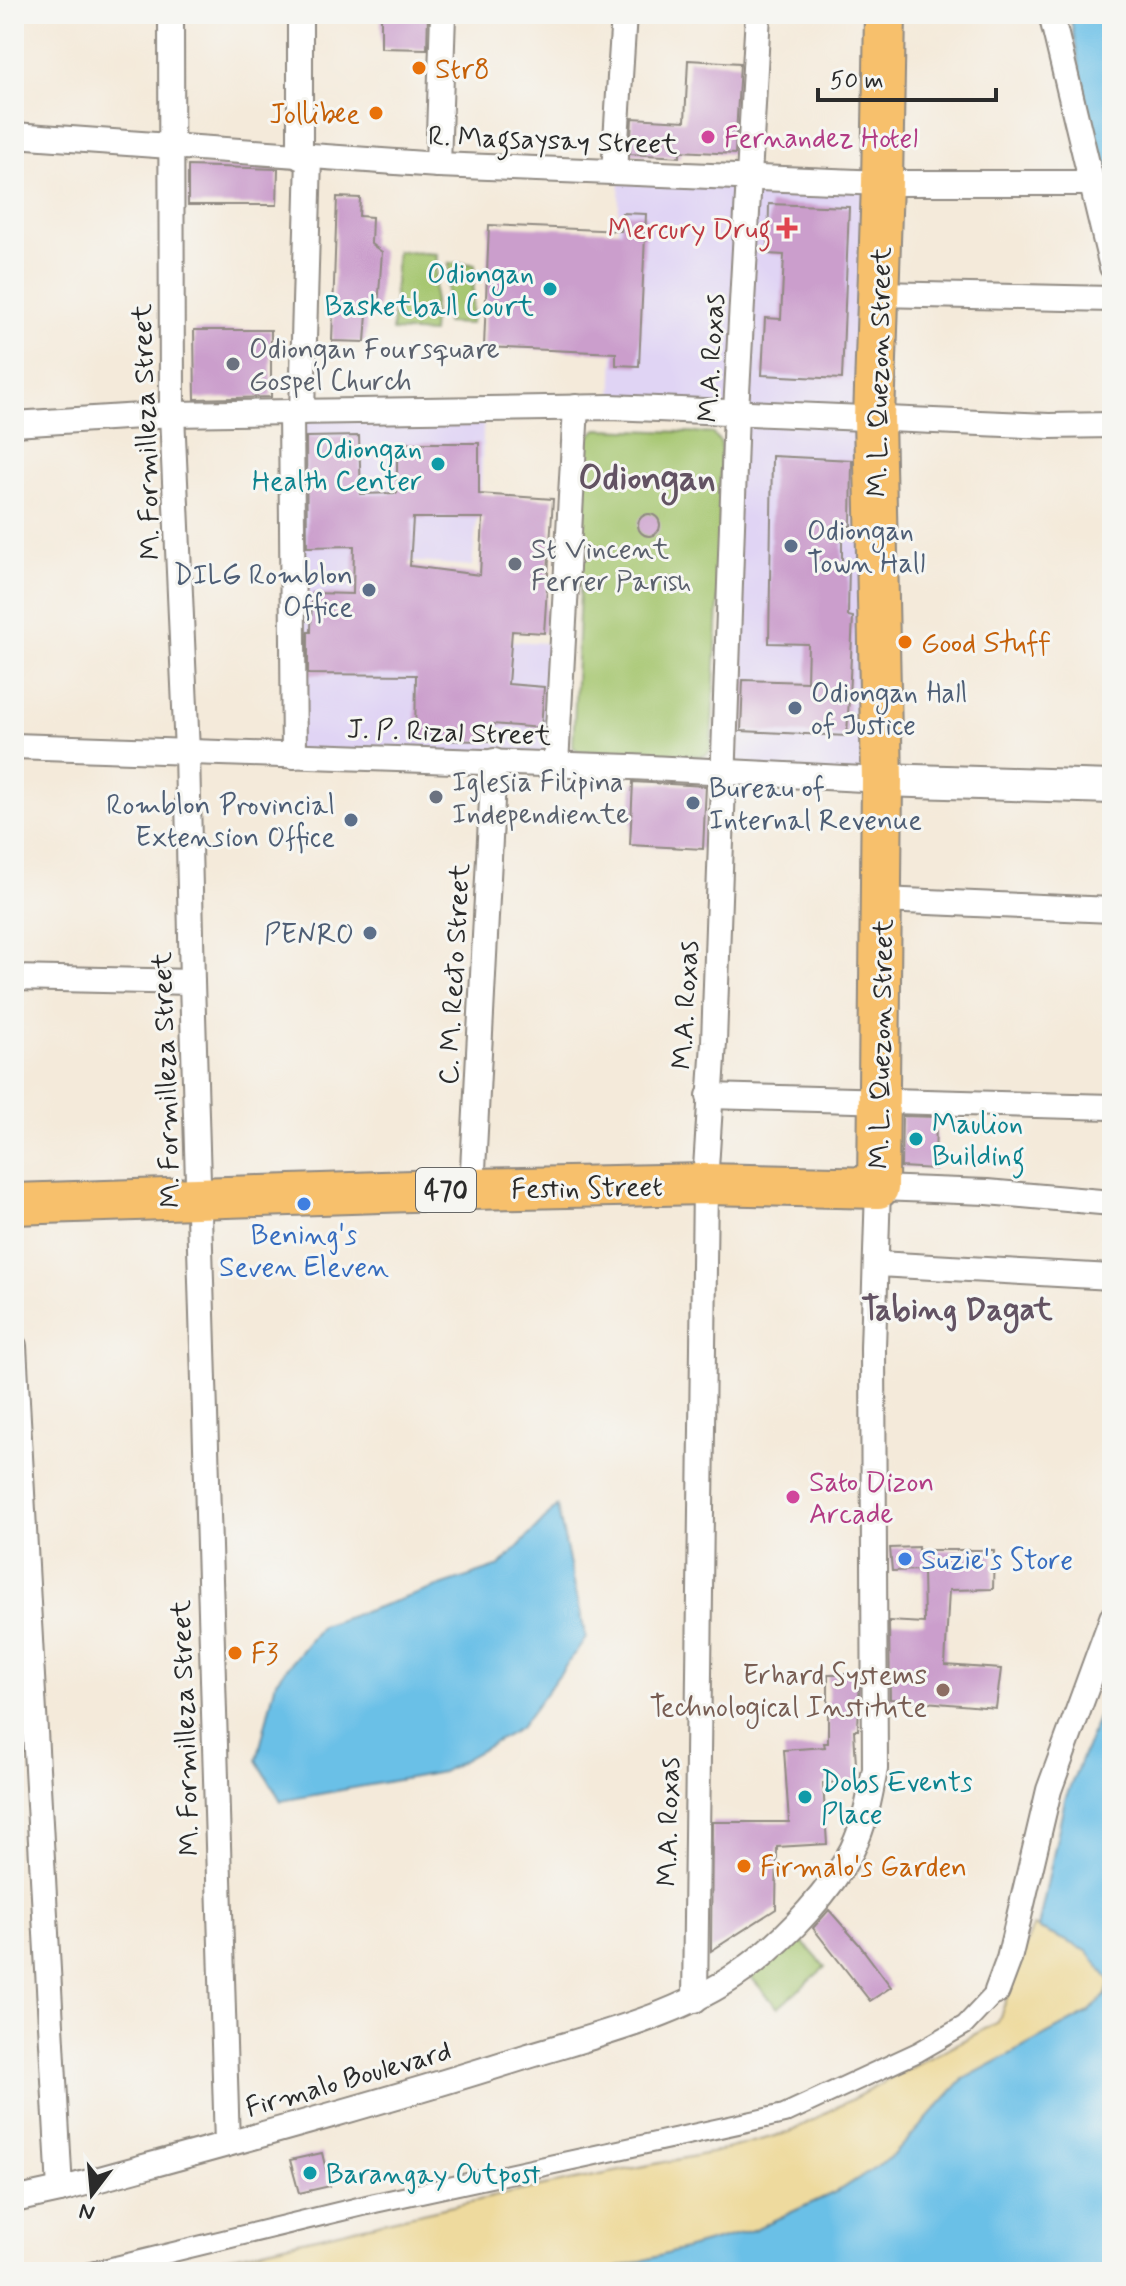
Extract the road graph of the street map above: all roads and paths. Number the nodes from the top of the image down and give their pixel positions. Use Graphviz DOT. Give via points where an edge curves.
graph roads {
  1 [pos="171,14"];
  2 [pos="300,14"];
  3 [pos="443,14"];
  4 [pos="624,14"];
  5 [pos="758,14"];
  6 [pos="885,14"];
  7 [pos="1051,14"];
  8 [pos="14,135"];
  9 [pos="169,147"];
  10 [pos="304,157"];
  11 [pos="438,165"];
  12 [pos="614,172"];
  13 [pos="750,177"];
  14 [pos="882,183"];
  15 [pos="1090,183"];
  16 [pos="1112,267"];
  17 [pos="878,294"];
  18 [pos="1112,299"];
  19 [pos="576,407"];
  20 [pos="736,411"];
  21 [pos="296,412"];
  22 [pos="172,414"];
  23 [pos="874,418"];
  24 [pos="14,424"];
  25 [pos="1112,425"];
  26 [pos="14,746"];
  27 [pos="187,752"];
  28 [pos="294,756"];
  29 [pos="494,761"];
  30 [pos="556,764"];
  31 [pos="722,770"];
  32 [pos="882,780"];
  33 [pos="1112,787"];
  34 [pos="882,900"];
  35 [pos="1112,910"];
  36 [pos="14,978"];
  37 [pos="192,982"];
  38 [pos="709,1096"];
  39 [pos="878,1100"];
  40 [pos="1112,1107"];
  41 [pos="705,1184"];
  42 [pos="878,1188"];
  43 [pos="472,1189"];
  44 [pos="198,1199"];
  45 [pos="1112,1203"];
  46 [pos="14,1204"];
  47 [pos="878,1264"];
  48 [pos="1112,1277"];
  49 [pos="14,1346"];
  50 [pos="1112,1618"];
  51 [pos="997,1991"];
  52 [pos="695,2000"];
  53 [pos="227,2144"];
  54 [pos="60,2190"];
  55 [pos="14,2200"];
  56 [pos="91,2272"];
  1 -- 9 [label="street, M. Formilleza Street"];
  2 -- 10 [label="street"];
  3 -- 11 [label="street"];
  4 -- 12 [label="street"];
  5 -- 13 [label="street, M.A. Roxas"];
  6 -- 14 [label="main road, M. L. Quezon Street"];
  7 -- 15 [label="street"];
  8 -- 9 [label="street, R. Magsaysay Street"];
  9 -- 10 [label="street, R. Magsaysay Street"];
  9 -- 22 [label="street, M. Formilleza Street"];
  10 -- 11 [label="street, R. Magsaysay Street"];
  10 -- 21 [label="street"];
  11 -- 12 [label="street, R. Magsaysay Street"];
  12 -- 13 [label="street, R. Magsaysay Street"];
  13 -- 14 [label="street, R. Magsaysay Street"];
  13 -- 20 [label="street, M.A. Roxas"];
  14 -- 15 [label="street, R. Magsaysay Street"];
  14 -- 17 [label="main road, M. L. Quezon Street"];
  15 -- 16 [label="street"];
  17 -- 18 [label="street"];
  17 -- 23 [label="main road, M. L. Quezon Street"];
  19 -- 20 [label="street"];
  19 -- 21 [label="street"];
  19 -- 30 [label="street"];
  20 -- 23 [label="street"];
  20 -- 31 [label="street, M.A. Roxas"];
  21 -- 22 [label="street"];
  21 -- 28 [label="street"];
  22 -- 24 [label="street"];
  22 -- 27 [label="street, M. Formilleza Street"];
  23 -- 25 [label="street"];
  23 -- 32 [label="main road, M. L. Quezon Street"];
  26 -- 27 [label="street, J. P. Rizal Street"];
  27 -- 28 [label="street, J. P. Rizal Street"];
  27 -- 37 [label="street, M. Formilleza Street"];
  28 -- 29 [label="street, J. P. Rizal Street"];
  29 -- 30 [label="street, J. P. Rizal Street"];
  29 -- 43 [label="street, C. M. Recto Street"];
  30 -- 31 [label="street, J. P. Rizal Street"];
  31 -- 32 [label="street, J. P. Rizal Street"];
  31 -- 38 [label="street, M.A. Roxas"];
  32 -- 33 [label="street"];
  32 -- 34 [label="main road, M. L. Quezon Street"];
  34 -- 35 [label="street"];
  34 -- 39 [label="main road, M. L. Quezon Street"];
  36 -- 37 [label="street"];
  37 -- 44 [label="street, M. Formilleza Street"];
  38 -- 39 [label="street"];
  38 -- 41 [label="street, M.A. Roxas"];
  39 -- 40 [label="street"];
  39 -- 42 [label="main road, M. L. Quezon Street"];
  41 -- 42 [label="main road, Festin Street / 470"];
  41 -- 43 [label="main road, Festin Street / 470"];
  41 -- 52 [label="street, M.A. Roxas"];
  42 -- 45 [label="street, Festin Street"];
  42 -- 47 [label="street, M. L. Quezon Street"];
  43 -- 44 [label="main road, Festin Street / 470"];
  44 -- 46 [label="main road, Festin Street / 470"];
  44 -- 53 [label="street, M. Formilleza Street"];
  47 -- 48 [label="street"];
  47 -- 52 [label="street, M. L. Quezon Street" via="873,1348 875,1769 866,1813 852,1849 805,1914 753,1963"];
  49 -- 54 [label="street"];
  50 -- 51 [label="street" via="1049,1790"];
  51 -- 56 [label="street" via="965,2025 784,2114 375,2203"];
  52 -- 53 [label="street, Firmalo Boulevard" via="436,2085"];
  53 -- 54 [label="street, Firmalo Boulevard"];
  54 -- 55 [label="street, Firmalo Boulevard"];
}
